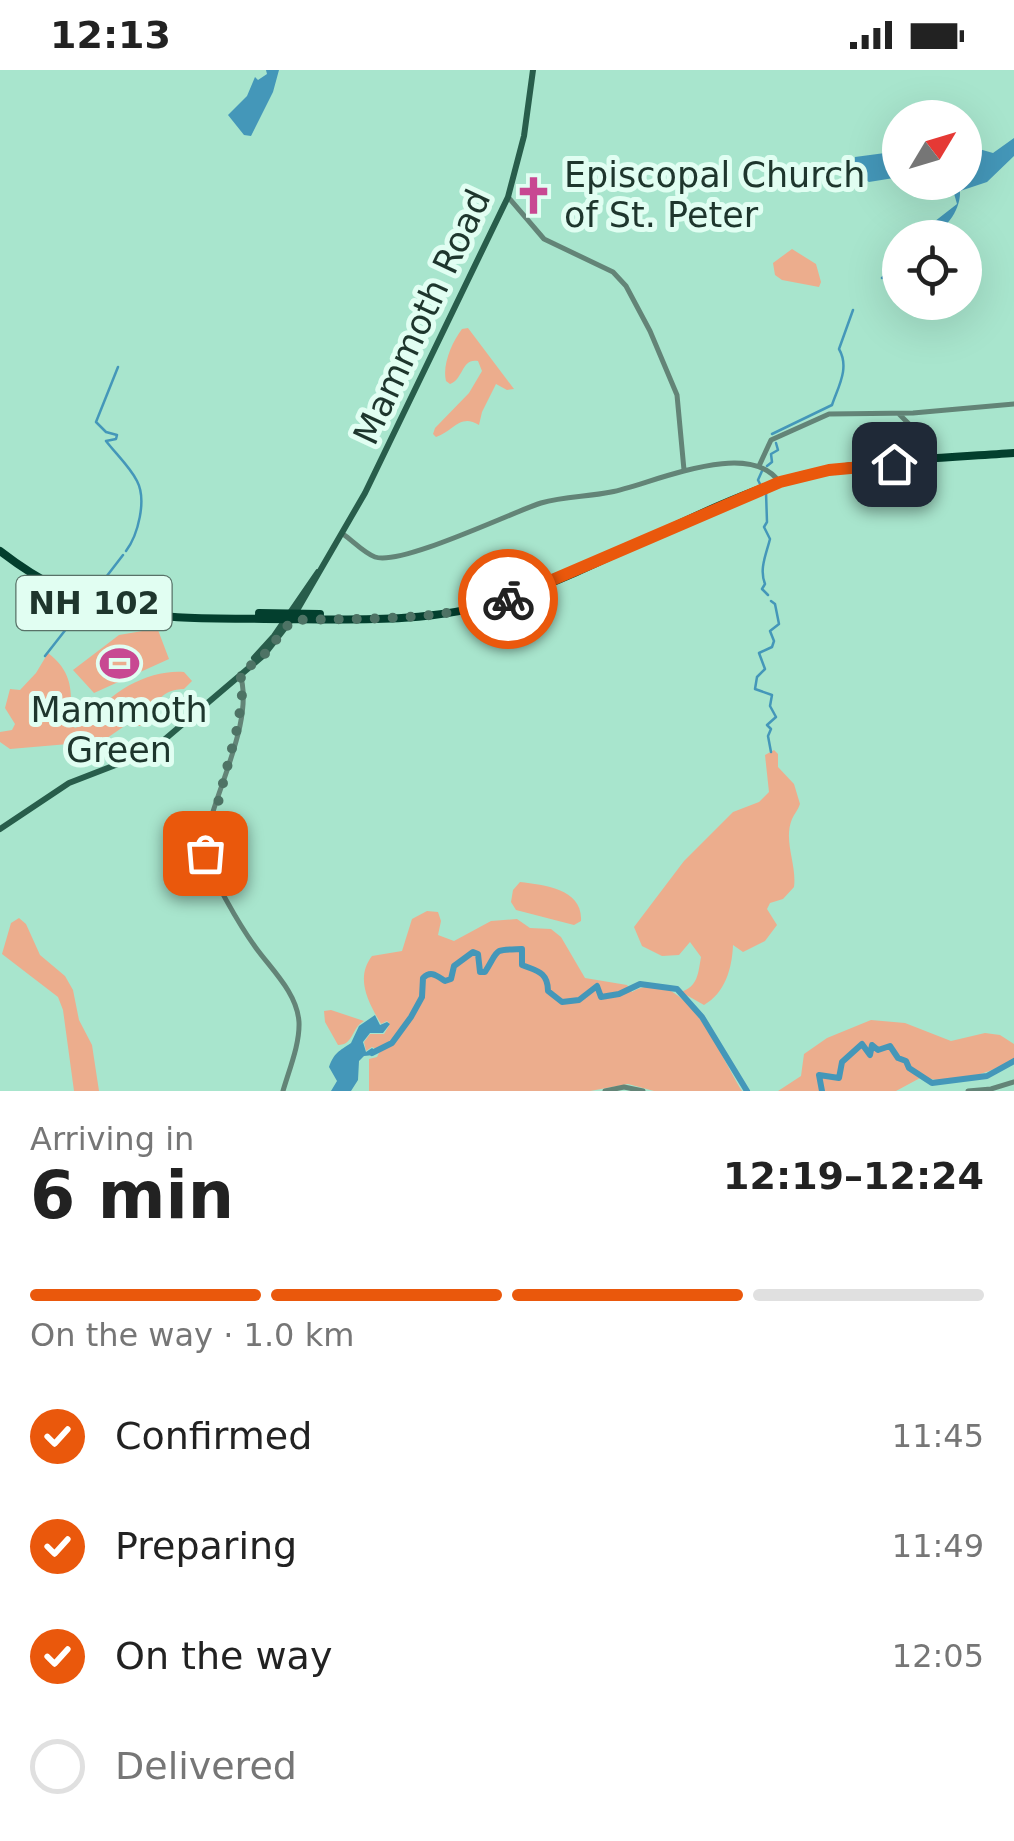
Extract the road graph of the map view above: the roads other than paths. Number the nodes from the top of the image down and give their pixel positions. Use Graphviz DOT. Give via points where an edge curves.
graph roads {
  1 [pos="532,70"];
  2 [pos="508,197"];
  3 [pos="1014,404"];
  4 [pos="913,413"];
  5 [pos="899,414"];
  6 [pos="909,422"];
  7 [pos="1014,453"];
  8 [pos="922,461"];
  9 [pos="759,466"];
  10 [pos="684,470"];
  11 [pos="780,482"];
  12 [pos="342,533"];
  13 [pos="0,551"];
  14 [pos="291,616"];
  15 [pos="240,674"];
  16 [pos="0,830"];
  17 [pos="1014,1082"];
  18 [pos="284,1091"];
  19 [pos="605,1091"];
  20 [pos="644,1091"];
  21 [pos="968,1091"];
  1 -- 2 [label="main road, Mammoth Road"];
  2 -- 10 [label="street" via="544,239 613,272 626,286 677,394"];
  2 -- 12 [label="main road, Mammoth Road"];
  3 -- 4 [label="street"];
  4 -- 5 [label="street"];
  4 -- 6 [label="street"];
  5 -- 6 [label="street"];
  5 -- 9 [label="street" via="815,419 770,440"];
  6 -- 8 [label="street" via="919,434"];
  7 -- 8 [label="main road, NH 102"];
  8 -- 11 [label="main road, NH 102"];
  9 -- 10 [label="street"];
  9 -- 11 [label="street"];
  10 -- 12 [label="street" via="614,492 541,503 396,557 377,558"];
  11 -- 14 [label="main road, NH 102" via="542,586 470,609 432,616"];
  12 -- 14 [label="main road, Mammoth Road"];
  13 -- 14 [label="main road, NH 102" via="50,585 144,614"];
  14 -- 15 [label="main road, Mammoth Road"];
  15 -- 16 [label="main road, Mammoth Road" via="164,740 69,783"];
  15 -- 18 [label="street" via="238,725 205,853 298,1015"];
  17 -- 21 [label="street"];
  19 -- 20 [label="street"];
}
